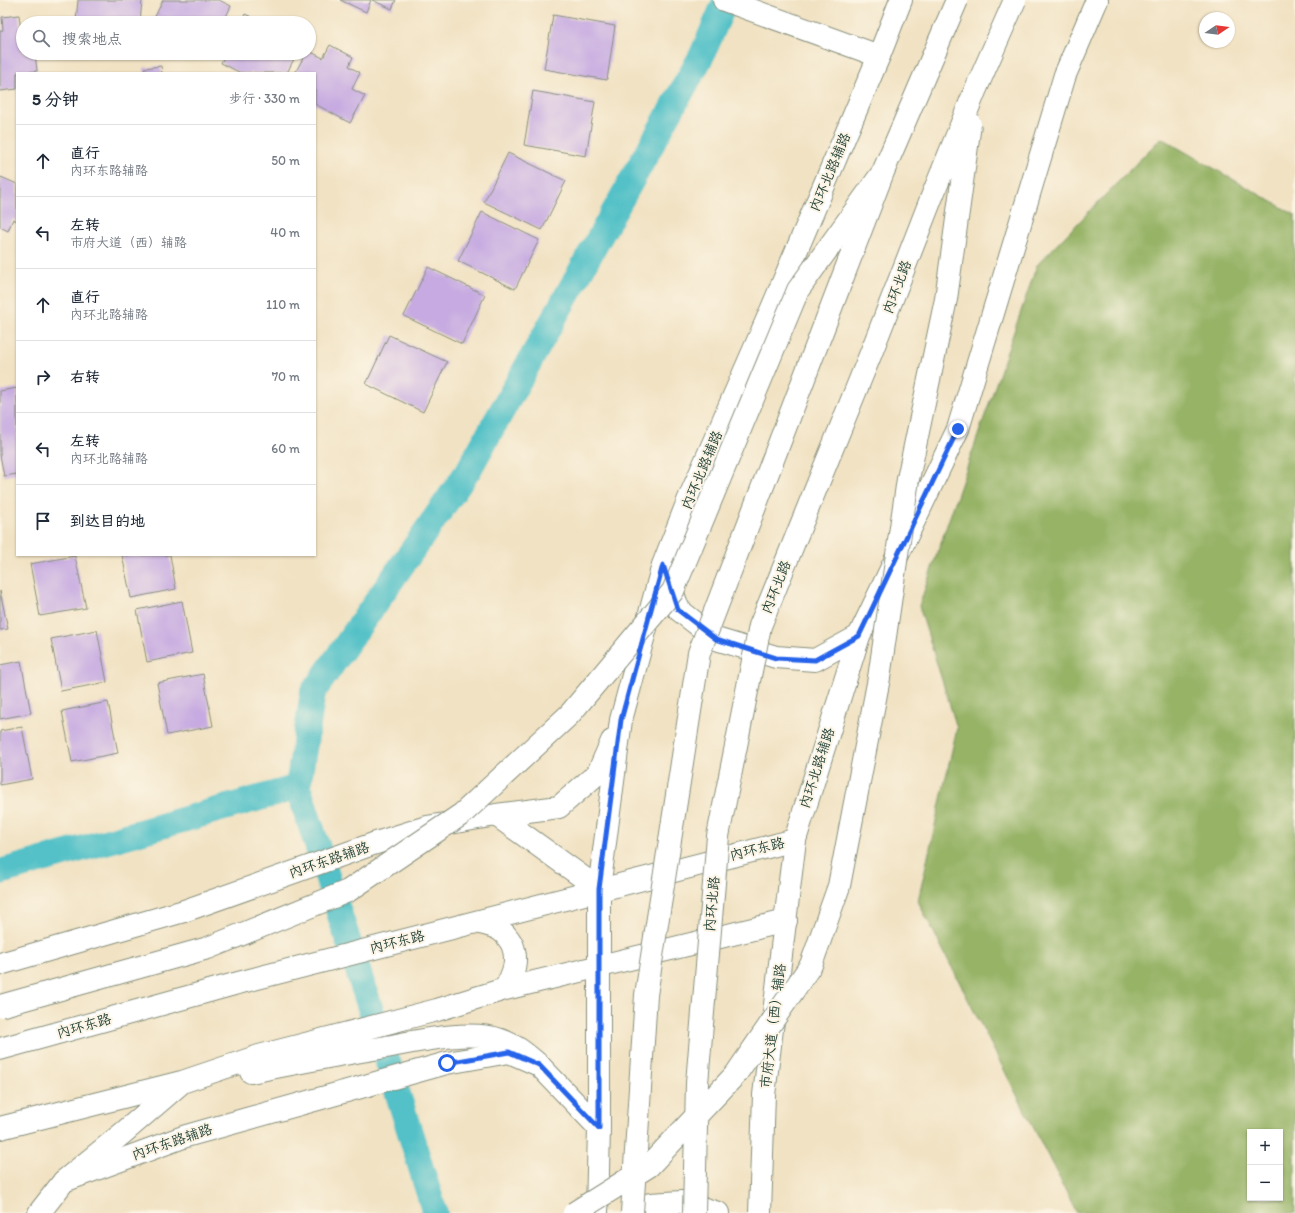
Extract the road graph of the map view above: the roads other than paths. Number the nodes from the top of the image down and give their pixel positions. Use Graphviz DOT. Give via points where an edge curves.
graph roads {
  1 [pos="724,0"];
  2 [pos="901,0"];
  3 [pos="957,0"];
  4 [pos="1015,0"];
  5 [pos="1097,0"];
  6 [pos="879,56"];
  7 [pos="975,91"];
  8 [pos="883,172"];
  9 [pos="663,565"];
  10 [pos="859,636"];
  11 [pos="621,720"];
  12 [pos="496,814"];
  13 [pos="795,840"];
  14 [pos="599,889"];
  15 [pos="786,921"];
  16 [pos="476,922"];
  17 [pos="0,964"];
  18 [pos="599,965"];
  19 [pos="505,989"];
  20 [pos="0,1006"];
  21 [pos="0,1049"];
  22 [pos="539,1065"];
  23 [pos="182,1082"];
  24 [pos="0,1128"];
  25 [pos="599,1128"];
  26 [pos="64,1181"];
  27 [pos="39,1213"];
  28 [pos="574,1213"];
  29 [pos="597,1213"];
  30 [pos="633,1213"];
  31 [pos="694,1213"];
  32 [pos="718,1213"];
  33 [pos="760,1213"];
  1 -- 6 [label="main road"];
  2 -- 6 [label="main road, 内环北路辅路"];
  3 -- 8 [label="main road, bridge"];
  4 -- 7 [label="main road, 内环北路, bridge"];
  5 -- 10 [label="main road, 内环北路辅路" via="1065,75 958,429"];
  6 -- 9 [label="main road, 内环北路辅路"];
  7 -- 28 [label="main road, bridge" via="946,299 908,479 879,678 839,886 811,965 736,1074 649,1166"];
  7 -- 31 [label="main road, 内环北路, bridge" via="760,626 718,836 697,1083"];
  8 -- 20 [label="main road, bridge" via="798,290 672,591 565,719 462,814 348,891 208,948"];
  8 -- 30 [label="main road, bridge" via="699,653 646,995"];
  9 -- 10 [label="main road" via="678,610 716,639 776,658 815,660"];
  9 -- 11 [label="main road, 内环北路辅路"];
  10 -- 13 [label="main road, 内环北路辅路"];
  11 -- 12 [label="main road, 内环东路辅路" via="598,773 559,807"];
  11 -- 14 [label="main road, 内环北路辅路"];
  12 -- 14 [label="main road"];
  12 -- 17 [label="main road, 内环东路辅路" via="427,828 373,844 184,911"];
  13 -- 14 [label="main road, 内环东路"];
  13 -- 15 [label="main road, 市府大道（西）辅路"];
  14 -- 16 [label="main road, 内环东路"];
  14 -- 18 [label="main road, 内环北路辅路"];
  15 -- 18 [label="main road"];
  15 -- 33 [label="main road, 市府大道（西）辅路" via="764,1094"];
  16 -- 19 [label="main road" via="501,930 510,940 515,952 515,966"];
  16 -- 21 [label="main road, 内环东路" via="238,983"];
  18 -- 19 [label="main road"];
  18 -- 25 [label="main road"];
  19 -- 23 [label="main road" via="437,1010 259,1056"];
  22 -- 23 [label="main road" via="521,1050 500,1040 471,1035 432,1039 242,1074"];
  22 -- 25 [label="main road, 内环东路辅路"];
  22 -- 26 [label="main road, 内环东路辅路" via="509,1052 447,1063 186,1136"];
  23 -- 24 [label="main road"];
  23 -- 26 [label="main road"];
  25 -- 29 [label="main road"];
  26 -- 27 [label="main road"];
  30 -- 32 [label="main road" via="650,1204 682,1202"];
}
